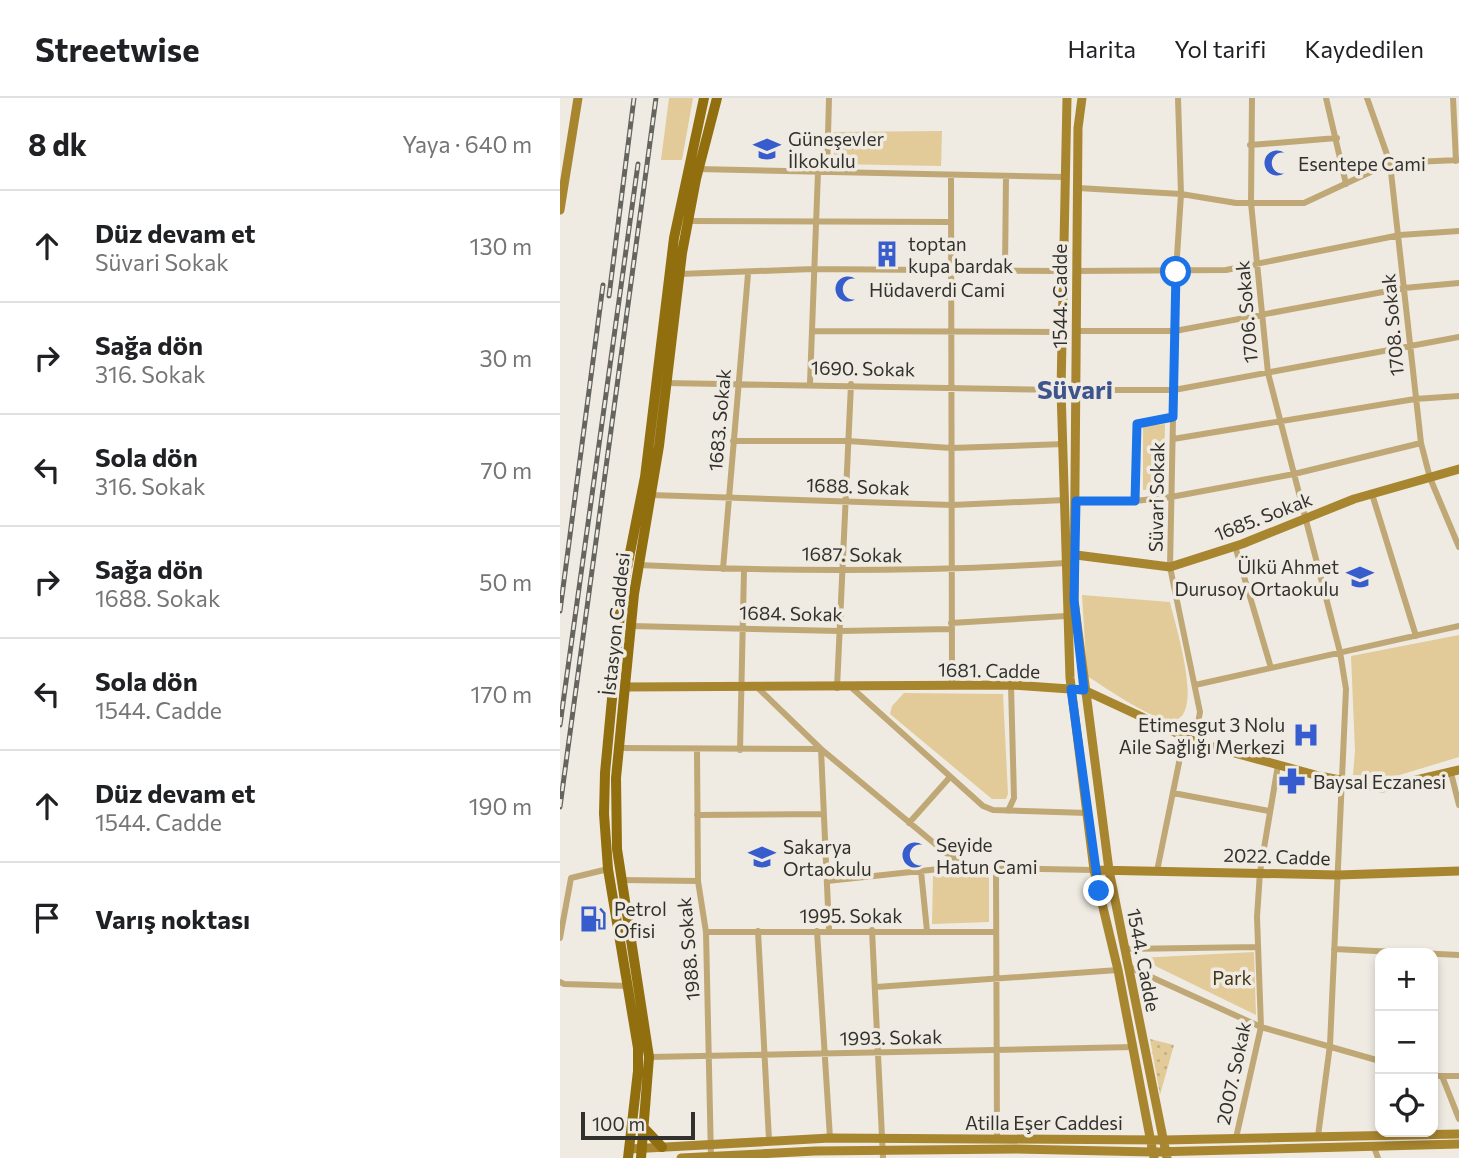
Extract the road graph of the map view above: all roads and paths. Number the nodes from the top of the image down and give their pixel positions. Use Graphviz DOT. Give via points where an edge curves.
graph roads {
  1 [pos="578,98"];
  2 [pos="704,98"];
  3 [pos="717,98"];
  4 [pos="828,98"];
  5 [pos="1067,98"];
  6 [pos="1082,98"];
  7 [pos="1178,98"];
  8 [pos="1252,98"];
  9 [pos="1326,98"];
  10 [pos="1367,98"];
  11 [pos="1453,98"];
  12 [pos="1337,138"];
  13 [pos="1251,145"];
  14 [pos="1457,160"];
  15 [pos="1390,163"];
  16 [pos="698,169"];
  17 [pos="818,172"];
  18 [pos="827,172"];
  19 [pos="951,175"];
  20 [pos="1006,176"];
  21 [pos="1064,177"];
  22 [pos="1346,184"];
  23 [pos="1078,188"];
  24 [pos="1181,194"];
  25 [pos="1251,203"];
  26 [pos="560,210"];
  27 [pos="688,221"];
  28 [pos="816,221"];
  29 [pos="950,222"];
  30 [pos="1459,231"];
  31 [pos="1400,235"];
  32 [pos="1258,264"];
  33 [pos="950,268"];
  34 [pos="813,269"];
  35 [pos="1005,271"];
  36 [pos="1062,271"];
  37 [pos="1076,271"];
  38 [pos="1176,272"];
  39 [pos="680,274"];
  40 [pos="748,274"];
  41 [pos="1459,283"];
  42 [pos="1404,288"];
  43 [pos="1260,315"];
  44 [pos="811,331"];
  45 [pos="950,331"];
  46 [pos="1076,331"];
  47 [pos="1175,331"];
  48 [pos="1062,332"];
  49 [pos="1459,337"];
  50 [pos="1409,346"];
  51 [pos="1268,373"];
  52 [pos="738,382"];
  53 [pos="665,383"];
  54 [pos="810,383"];
  55 [pos="851,384"];
  56 [pos="950,386"];
  57 [pos="1061,390"];
  58 [pos="1076,390"];
  59 [pos="1174,390"];
  60 [pos="1459,396"];
  61 [pos="1415,399"];
  62 [pos="1173,417"];
  63 [pos="1281,422"];
  64 [pos="1173,439"];
  65 [pos="733,441"];
  66 [pos="848,441"];
  67 [pos="1421,443"];
  68 [pos="1064,444"];
  69 [pos="951,448"];
  70 [pos="1459,469"];
  71 [pos="1294,474"];
  72 [pos="1430,478"];
  73 [pos="1372,494"];
  74 [pos="651,495"];
  75 [pos="1171,497"];
  76 [pos="729,498"];
  77 [pos="1065,500"];
  78 [pos="1076,501"];
  79 [pos="1135,501"];
  80 [pos="845,502"];
  81 [pos="952,505"];
  82 [pos="1306,519"];
  83 [pos="1235,546"];
  84 [pos="1459,547"];
  85 [pos="1076,555"];
  86 [pos="1066,563"];
  87 [pos="638,565"];
  88 [pos="1170,567"];
  89 [pos="842,568"];
  90 [pos="723,569"];
  91 [pos="744,570"];
  92 [pos="951,570"];
  93 [pos="1066,616"];
  94 [pos="631,626"];
  95 [pos="951,626"];
  96 [pos="1459,626"];
  97 [pos="742,628"];
  98 [pos="840,631"];
  99 [pos="1416,636"];
  100 [pos="1340,652"];
  101 [pos="1270,668"];
  102 [pos="1010,685"];
  103 [pos="1195,685"];
  104 [pos="952,686"];
  105 [pos="625,687"];
  106 [pos="741,688"];
  107 [pos="757,688"];
  108 [pos="837,688"];
  109 [pos="852,688"];
  110 [pos="1071,689"];
  111 [pos="1084,690"];
  112 [pos="1166,728"];
  113 [pos="1184,738"];
  114 [pos="620,748"];
  115 [pos="821,749"];
  116 [pos="697,750"];
  117 [pos="740,750"];
  118 [pos="1278,765"];
  119 [pos="1455,772"];
  120 [pos="950,777"];
  121 [pos="1344,780"];
  122 [pos="1173,793"];
  123 [pos="1459,805"];
  124 [pos="1008,811"];
  125 [pos="1269,811"];
  126 [pos="1088,813"];
  127 [pos="824,814"];
  128 [pos="697,816"];
  129 [pos="909,823"];
  130 [pos="967,866"];
  131 [pos="996,868"];
  132 [pos="608,869"];
  133 [pos="1094,870"];
  134 [pos="1109,870"];
  135 [pos="921,871"];
  136 [pos="1157,871"];
  137 [pos="1459,871"];
  138 [pos="1260,872"];
  139 [pos="1338,875"];
  140 [pos="622,880"];
  141 [pos="698,881"];
  142 [pos="827,881"];
  143 [pos="829,930"];
  144 [pos="872,930"];
  145 [pos="758,931"];
  146 [pos="817,931"];
  147 [pos="927,931"];
  148 [pos="706,932"];
  149 [pos="996,932"];
  150 [pos="560,938"];
  151 [pos="1258,947"];
  152 [pos="1123,949"];
  153 [pos="1334,949"];
  154 [pos="1375,951"];
  155 [pos="1438,954"];
  156 [pos="1459,955"];
  157 [pos="1122,968"];
  158 [pos="996,979"];
  159 [pos="560,982"];
  160 [pos="628,986"];
  161 [pos="876,987"];
  162 [pos="1261,1027"];
  163 [pos="1330,1045"];
  164 [pos="1134,1047"];
  165 [pos="996,1051"];
  166 [pos="825,1054"];
  167 [pos="879,1054"];
  168 [pos="710,1055"];
  169 [pos="766,1055"];
  170 [pos="649,1057"];
  171 [pos="1375,1059"];
  172 [pos="1438,1076"];
  173 [pos="1442,1076"];
  174 [pos="1459,1076"];
  175 [pos="1459,1119"];
  176 [pos="643,1127"];
  177 [pos="1459,1134"];
  178 [pos="1318,1136"];
  179 [pos="830,1138"];
  180 [pos="997,1138"];
  181 [pos="1236,1138"];
  182 [pos="884,1139"];
  183 [pos="1150,1139"];
  184 [pos="769,1140"];
  185 [pos="1164,1140"];
  186 [pos="712,1144"];
  187 [pos="1459,1144"];
  188 [pos="662,1147"];
  189 [pos="1374,1147"];
  190 [pos="629,1153"];
  191 [pos="641,1153"];
  192 [pos="1037,1153"];
  193 [pos="883,1154"];
  194 [pos="1153,1155"];
  195 [pos="1166,1155"];
  196 [pos="711,1157"];
  197 [pos="681,1158"];
  198 [pos="1378,1158"];
  1 -- 26 [label="main road"];
  2 -- 132 [label="main road, İstasyon Caddesi" via="674,238 645,477 622,593 605,773"];
  3 -- 16 [label="main road, İstasyon Caddesi"];
  4 -- 18 [label="street"];
  5 -- 21 [label="main road, 1544. Cadde"];
  6 -- 23 [label="main road, 1544. Cadde" via="1077,128"];
  7 -- 24 [label="street, Süvari Sokak"];
  8 -- 13 [label="street, 1706. Sokak"];
  9 -- 12 [label="street"];
  10 -- 15 [label="street, 1708. Sokak"];
  11 -- 14 [label="street"];
  12 -- 13 [label="street"];
  12 -- 22 [label="street"];
  13 -- 25 [label="street, 1706. Sokak"];
  14 -- 15 [label="street"];
  15 -- 22 [label="street"];
  15 -- 31 [label="street, 1708. Sokak"];
  16 -- 17 [label="street"];
  16 -- 27 [label="main road, İstasyon Caddesi"];
  17 -- 18 [label="street"];
  17 -- 28 [label="street"];
  18 -- 19 [label="street"];
  19 -- 20 [label="street"];
  19 -- 29 [label="street"];
  20 -- 21 [label="street"];
  20 -- 35 [label="street"];
  21 -- 36 [label="main road, 1544. Cadde"];
  22 -- 25 [label="street" via="1304,203"];
  23 -- 24 [label="street"];
  23 -- 37 [label="main road, 1544. Cadde"];
  24 -- 25 [label="street"];
  24 -- 38 [label="street, Süvari Sokak"];
  25 -- 32 [label="street, 1706. Sokak"];
  27 -- 28 [label="street"];
  27 -- 39 [label="main road, İstasyon Caddesi"];
  28 -- 29 [label="street"];
  28 -- 34 [label="street"];
  29 -- 33 [label="street"];
  30 -- 31 [label="street"];
  31 -- 32 [label="street"];
  31 -- 42 [label="street, 1708. Sokak"];
  32 -- 38 [label="street"];
  32 -- 43 [label="street, 1706. Sokak"];
  33 -- 34 [label="street"];
  33 -- 35 [label="street"];
  33 -- 45 [label="street"];
  34 -- 40 [label="street"];
  34 -- 44 [label="street"];
  35 -- 36 [label="street"];
  36 -- 48 [label="main road, 1544. Cadde"];
  37 -- 38 [label="street"];
  37 -- 46 [label="main road, 1544. Cadde"];
  38 -- 47 [label="street, Süvari Sokak"];
  39 -- 40 [label="street"];
  39 -- 53 [label="main road, İstasyon Caddesi"];
  40 -- 52 [label="street, 1683. Sokak"];
  41 -- 42 [label="street"];
  42 -- 43 [label="street"];
  42 -- 50 [label="street, 1708. Sokak"];
  43 -- 47 [label="street"];
  43 -- 51 [label="street, 1706. Sokak"];
  44 -- 45 [label="street"];
  44 -- 54 [label="street"];
  45 -- 48 [label="street"];
  45 -- 56 [label="street"];
  46 -- 47 [label="street"];
  46 -- 58 [label="main road, 1544. Cadde"];
  47 -- 59 [label="street, Süvari Sokak"];
  48 -- 57 [label="main road, 1544. Cadde"];
  49 -- 50 [label="street"];
  50 -- 51 [label="street"];
  50 -- 61 [label="street, 1708. Sokak"];
  51 -- 59 [label="street"];
  51 -- 63 [label="street, 1706. Sokak"];
  52 -- 53 [label="street, 1690. Sokak"];
  52 -- 54 [label="street, 1690. Sokak"];
  52 -- 65 [label="street, 1683. Sokak"];
  53 -- 74 [label="main road, İstasyon Caddesi"];
  54 -- 55 [label="street, 1690. Sokak"];
  55 -- 56 [label="street, 1690. Sokak"];
  55 -- 66 [label="street"];
  56 -- 57 [label="street, 1690. Sokak"];
  56 -- 69 [label="street"];
  57 -- 68 [label="main road, 1544. Cadde"];
  58 -- 59 [label="street"];
  58 -- 78 [label="main road, 1544. Cadde"];
  59 -- 62 [label="street, Süvari Sokak"];
  60 -- 61 [label="street"];
  61 -- 63 [label="street"];
  61 -- 67 [label="street, 1708. Sokak"];
  62 -- 64 [label="street, Süvari Sokak"];
  62 -- 79 [label="street" via="1137,424"];
  63 -- 64 [label="street"];
  63 -- 71 [label="street, 1706. Sokak"];
  64 -- 75 [label="street, Süvari Sokak"];
  65 -- 66 [label="street"];
  65 -- 76 [label="street, 1683. Sokak"];
  66 -- 69 [label="street"];
  66 -- 80 [label="street"];
  67 -- 71 [label="street"];
  67 -- 72 [label="street, 1708. Sokak"];
  68 -- 69 [label="street"];
  68 -- 77 [label="main road, 1544. Cadde"];
  69 -- 81 [label="street"];
  70 -- 72 [label="main road, 1685. Sokak"];
  71 -- 75 [label="street"];
  71 -- 82 [label="street, 1706. Sokak"];
  72 -- 73 [label="main road, 1685. Sokak"];
  72 -- 84 [label="street, 1708. Sokak"];
  73 -- 82 [label="main road, 1685. Sokak"];
  73 -- 99 [label="street"];
  74 -- 76 [label="street, 1688. Sokak"];
  74 -- 87 [label="main road, İstasyon Caddesi"];
  75 -- 79 [label="street"];
  75 -- 88 [label="street, Süvari Sokak"];
  76 -- 80 [label="street, 1688. Sokak"];
  76 -- 90 [label="street, 1683. Sokak"];
  77 -- 81 [label="street, 1688. Sokak"];
  77 -- 86 [label="main road, 1544. Cadde"];
  78 -- 79 [label="street"];
  78 -- 85 [label="main road, 1544. Cadde"];
  80 -- 81 [label="street, 1688. Sokak"];
  80 -- 89 [label="street"];
  81 -- 92 [label="street"];
  82 -- 83 [label="main road, 1685. Sokak"];
  82 -- 100 [label="street, 1706. Sokak"];
  83 -- 88 [label="main road, 1685. Sokak"];
  83 -- 101 [label="street"];
  85 -- 88 [label="main road, 1685. Sokak"];
  85 -- 111 [label="main road, 1544. Cadde" via="1074,600"];
  86 -- 92 [label="street, 1687. Sokak"];
  86 -- 93 [label="main road, 1544. Cadde"];
  87 -- 90 [label="street, 1687. Sokak"];
  87 -- 94 [label="main road, İstasyon Caddesi"];
  88 -- 103 [label="street, Süvari Sokak"];
  89 -- 91 [label="street, 1687. Sokak"];
  89 -- 92 [label="street, 1687. Sokak"];
  89 -- 98 [label="street"];
  90 -- 91 [label="street, 1687. Sokak"];
  91 -- 97 [label="street"];
  92 -- 95 [label="street"];
  93 -- 95 [label="street, 1684. Sokak"];
  93 -- 110 [label="main road, 1544. Cadde"];
  94 -- 97 [label="street, 1684. Sokak"];
  94 -- 105 [label="main road, İstasyon Caddesi"];
  95 -- 98 [label="street, 1684. Sokak"];
  95 -- 104 [label="street"];
  96 -- 99 [label="street"];
  97 -- 98 [label="street, 1684. Sokak"];
  97 -- 106 [label="street"];
  98 -- 108 [label="street"];
  99 -- 100 [label="street"];
  100 -- 101 [label="street"];
  100 -- 121 [label="street, 1706. Sokak" via="1346,689"];
  101 -- 103 [label="street"];
  102 -- 104 [label="main road, 1681. Cadde"];
  102 -- 110 [label="main road, 1681. Cadde"];
  102 -- 124 [label="street" via="1014,798"];
  103 -- 112 [label="street, Süvari Sokak" via="1198,723"];
  104 -- 109 [label="main road, 1681. Cadde"];
  105 -- 106 [label="main road, 1681. Cadde"];
  105 -- 114 [label="main road, İstasyon Caddesi"];
  106 -- 107 [label="main road, 1681. Cadde"];
  106 -- 117 [label="street"];
  107 -- 108 [label="main road, 1681. Cadde"];
  107 -- 115 [label="street"];
  108 -- 109 [label="main road, 1681. Cadde"];
  109 -- 120 [label="street"];
  110 -- 111 [label="main road, 1681. Cadde"];
  110 -- 126 [label="main road, 1544. Cadde"];
  111 -- 112 [label="main road, 1681. Cadde"];
  111 -- 134 [label="main road, 1544. Cadde"];
  112 -- 113 [label="main road, 1681. Cadde"];
  113 -- 118 [label="main road, 1681. Cadde"];
  113 -- 122 [label="street"];
  114 -- 116 [label="street"];
  114 -- 140 [label="main road, İstasyon Caddesi" via="615,812"];
  115 -- 117 [label="street"];
  115 -- 127 [label="street"];
  115 -- 129 [label="street"];
  116 -- 117 [label="street"];
  116 -- 128 [label="street, 1988. Sokak"];
  118 -- 121 [label="main road, 1681. Cadde"];
  118 -- 125 [label="street, 2007. Sokak"];
  119 -- 121 [label="main road, 1681. Cadde" via="1382,788"];
  119 -- 123 [label="street"];
  120 -- 124 [label="street" via="983,806"];
  120 -- 129 [label="street"];
  121 -- 139 [label="street, 1706. Sokak"];
  122 -- 125 [label="street"];
  122 -- 136 [label="street"];
  124 -- 126 [label="street"];
  125 -- 138 [label="street, 2007. Sokak"];
  126 -- 133 [label="main road, 1544. Cadde"];
  127 -- 128 [label="street"];
  127 -- 142 [label="street"];
  128 -- 141 [label="street, 1988. Sokak"];
  129 -- 130 [label="street"];
  130 -- 131 [label="street"];
  130 -- 135 [label="street"];
  131 -- 133 [label="street"];
  131 -- 149 [label="street"];
  132 -- 150 [label="street" via="571,878"];
  132 -- 160 [label="main road, İstasyon Caddesi"];
  133 -- 134 [label="main road, 2022. Cadde"];
  133 -- 157 [label="main road, 1544. Cadde"];
  134 -- 136 [label="main road, 2022. Cadde"];
  134 -- 152 [label="main road, 1544. Cadde"];
  135 -- 142 [label="street"];
  135 -- 147 [label="street"];
  136 -- 138 [label="main road, 2022. Cadde"];
  137 -- 139 [label="main road, 2022. Cadde"];
  138 -- 139 [label="main road, 2022. Cadde"];
  138 -- 151 [label="street, 2007. Sokak"];
  139 -- 153 [label="street, 1706. Sokak"];
  140 -- 141 [label="street"];
  140 -- 170 [label="main road, İstasyon Caddesi"];
  141 -- 148 [label="street, 1988. Sokak"];
  142 -- 143 [label="street"];
  143 -- 144 [label="street, 1995. Sokak"];
  143 -- 146 [label="street, 1995. Sokak"];
  144 -- 147 [label="street, 1995. Sokak"];
  144 -- 161 [label="street"];
  145 -- 146 [label="street, 1995. Sokak"];
  145 -- 148 [label="street, 1995. Sokak"];
  145 -- 169 [label="street"];
  146 -- 166 [label="street"];
  147 -- 149 [label="street, 1995. Sokak"];
  148 -- 168 [label="street, 1988. Sokak"];
  149 -- 158 [label="street"];
  151 -- 152 [label="street"];
  151 -- 162 [label="street, 2007. Sokak"];
  152 -- 157 [label="main road, 1544. Cadde"];
  153 -- 154 [label="street"];
  153 -- 163 [label="street, 1706. Sokak"];
  155 -- 156 [label="street"];
  157 -- 158 [label="street"];
  157 -- 162 [label="street"];
  157 -- 164 [label="main road, 1544. Cadde"];
  157 -- 185 [label="main road, 1544. Cadde"];
  158 -- 161 [label="street"];
  158 -- 165 [label="street"];
  159 -- 160 [label="street"];
  160 -- 190 [label="main road, İstasyon Caddesi" via="638,1071"];
  161 -- 167 [label="street"];
  162 -- 163 [label="street"];
  162 -- 181 [label="street, 2007. Sokak"];
  163 -- 171 [label="street"];
  163 -- 178 [label="street, 1706. Sokak"];
  164 -- 165 [label="street, 1993. Sokak"];
  164 -- 183 [label="main road, 1544. Cadde"];
  165 -- 167 [label="street, 1993. Sokak"];
  165 -- 180 [label="street"];
  166 -- 167 [label="street, 1993. Sokak"];
  166 -- 169 [label="street, 1993. Sokak"];
  166 -- 179 [label="street"];
  167 -- 182 [label="street"];
  168 -- 169 [label="street, 1993. Sokak"];
  168 -- 170 [label="street, 1993. Sokak"];
  168 -- 186 [label="street, 1988. Sokak"];
  169 -- 184 [label="street"];
  170 -- 176 [label="main road, İstasyon Caddesi"];
  172 -- 173 [label="street"];
  173 -- 174 [label="street"];
  173 -- 175 [label="street"];
  176 -- 188 [label="main road"];
  176 -- 191 [label="main road, İstasyon Caddesi"];
  177 -- 178 [label="main road, Atilla Eşer Caddesi"];
  178 -- 181 [label="main road, Atilla Eşer Caddesi"];
  179 -- 182 [label="main road, Atilla Eşer Caddesi"];
  179 -- 184 [label="main road, Atilla Eşer Caddesi"];
  180 -- 182 [label="main road, Atilla Eşer Caddesi"];
  180 -- 183 [label="main road, Atilla Eşer Caddesi"];
  181 -- 185 [label="main road, Atilla Eşer Caddesi"];
  182 -- 193 [label="street"];
  183 -- 185 [label="main road, Atilla Eşer Caddesi"];
  183 -- 194 [label="main road, 1544. Cadde"];
  184 -- 186 [label="main road, Atilla Eşer Caddesi"];
  185 -- 195 [label="main road, 1544. Cadde"];
  186 -- 188 [label="main road, Atilla Eşer Caddesi"];
  186 -- 196 [label="street, 1988. Sokak"];
  187 -- 189 [label="main road, Atilla Eşer Caddesi"];
  188 -- 191 [label="main road, Atilla Eşer Caddesi"];
  189 -- 195 [label="main road, Atilla Eşer Caddesi"];
  189 -- 198 [label="street"];
  190 -- 191 [label="main road, Atilla Eşer Caddesi"];
  192 -- 193 [label="main road, Atilla Eşer Caddesi"];
  192 -- 194 [label="main road, Atilla Eşer Caddesi"];
  193 -- 196 [label="main road, Atilla Eşer Caddesi"];
  194 -- 195 [label="main road, Atilla Eşer Caddesi"];
  196 -- 197 [label="main road, Atilla Eşer Caddesi"];
}
